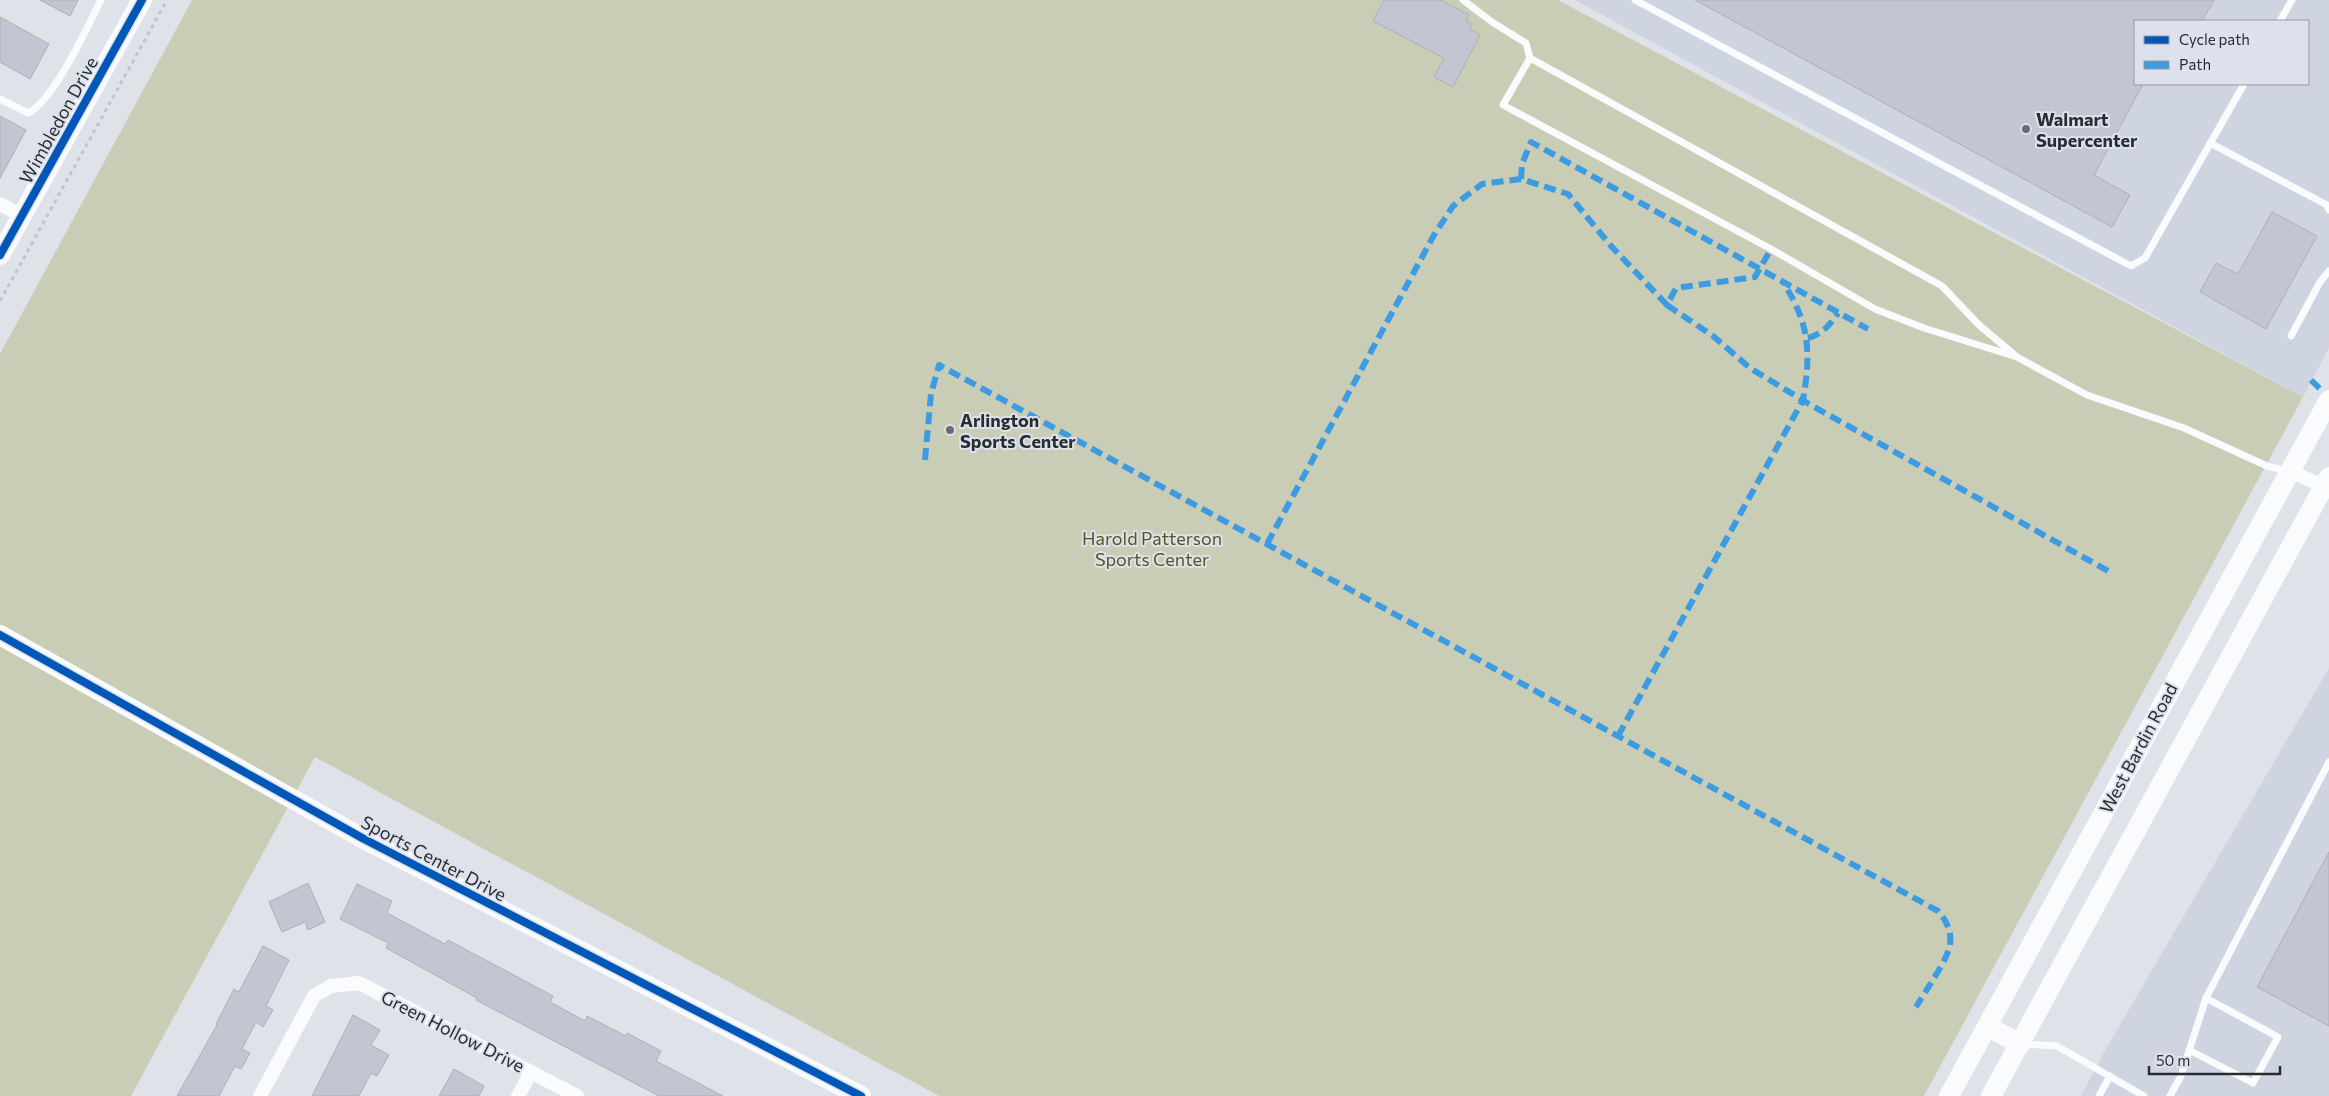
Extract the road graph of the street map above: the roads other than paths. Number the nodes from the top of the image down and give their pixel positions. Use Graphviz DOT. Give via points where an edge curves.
graph roads {
  1 [pos="100,0"];
  2 [pos="142,0"];
  3 [pos="1463,0"];
  4 [pos="1635,0"];
  5 [pos="2292,0"];
  6 [pos="2281,20"];
  7 [pos="1530,58"];
  8 [pos="2243,85"];
  9 [pos="0,99"];
  10 [pos="2210,143"];
  11 [pos="0,204"];
  12 [pos="2329,210"];
  13 [pos="22,216"];
  14 [pos="0,255"];
  15 [pos="2329,271"];
  16 [pos="2291,336"];
  17 [pos="2018,357"];
  18 [pos="2329,400"];
  19 [pos="2290,471"];
  20 [pos="2327,484"];
  21 [pos="0,635"];
  22 [pos="2329,762"];
  23 [pos="2206,998"];
  24 [pos="1988,1027"];
  25 [pos="2021,1044"];
  26 [pos="2189,1050"];
  27 [pos="531,1072"];
  28 [pos="2110,1076"];
  29 [pos="260,1096"];
  30 [pos="518,1096"];
  31 [pos="577,1096"];
  32 [pos="861,1096"];
  33 [pos="1949,1096"];
  34 [pos="1991,1096"];
  35 [pos="2099,1096"];
  36 [pos="2144,1096"];
  37 [pos="2170,1096"];
  1 -- 9 [label="lane" via="49,94 36,109 28,113"];
  2 -- 13 [label="main road, Wimbledon Drive"];
  3 -- 7 [label="lane" via="1526,42"];
  4 -- 10 [label="lane" via="2130,266 2145,258"];
  5 -- 6 [label="lane"];
  7 -- 17 [label="lane" via="1942,286 1980,325"];
  7 -- 17 [label="lane" via="1503,105 1762,244 1875,309"];
  8 -- 10 [label="lane"];
  10 -- 12 [label="lane" via="2328,205"];
  11 -- 13 [label="street"];
  13 -- 14 [label="main road, Wimbledon Drive"];
  15 -- 16 [label="lane"];
  17 -- 19 [label="lane" via="2087,395 2184,428 2267,466"];
  18 -- 19 [label="main road, West Bardin Road"];
  19 -- 20 [label="street"];
  19 -- 24 [label="main road, West Bardin Road"];
  20 -- 25 [label="main road"];
  21 -- 32 [label="main road, Sports Center Drive" via="364,839"];
  22 -- 23 [label="lane"];
  23 -- 26 [label="lane"];
  23 -- 26 [label="lane" via="2278,1038 2253,1083"];
  24 -- 25 [label="main road"];
  24 -- 33 [label="main road, West Bardin Road"];
  25 -- 28 [label="lane" via="2057,1046"];
  25 -- 34 [label="main road"];
  26 -- 37 [label="lane" via="2181,1076"];
  27 -- 29 [label="street, Green Hollow Drive" via="359,983 330,986 314,996"];
  27 -- 30 [label="street"];
  27 -- 31 [label="street, Green Hollow Drive"];
  28 -- 35 [label="lane"];
  28 -- 36 [label="lane"];
}
